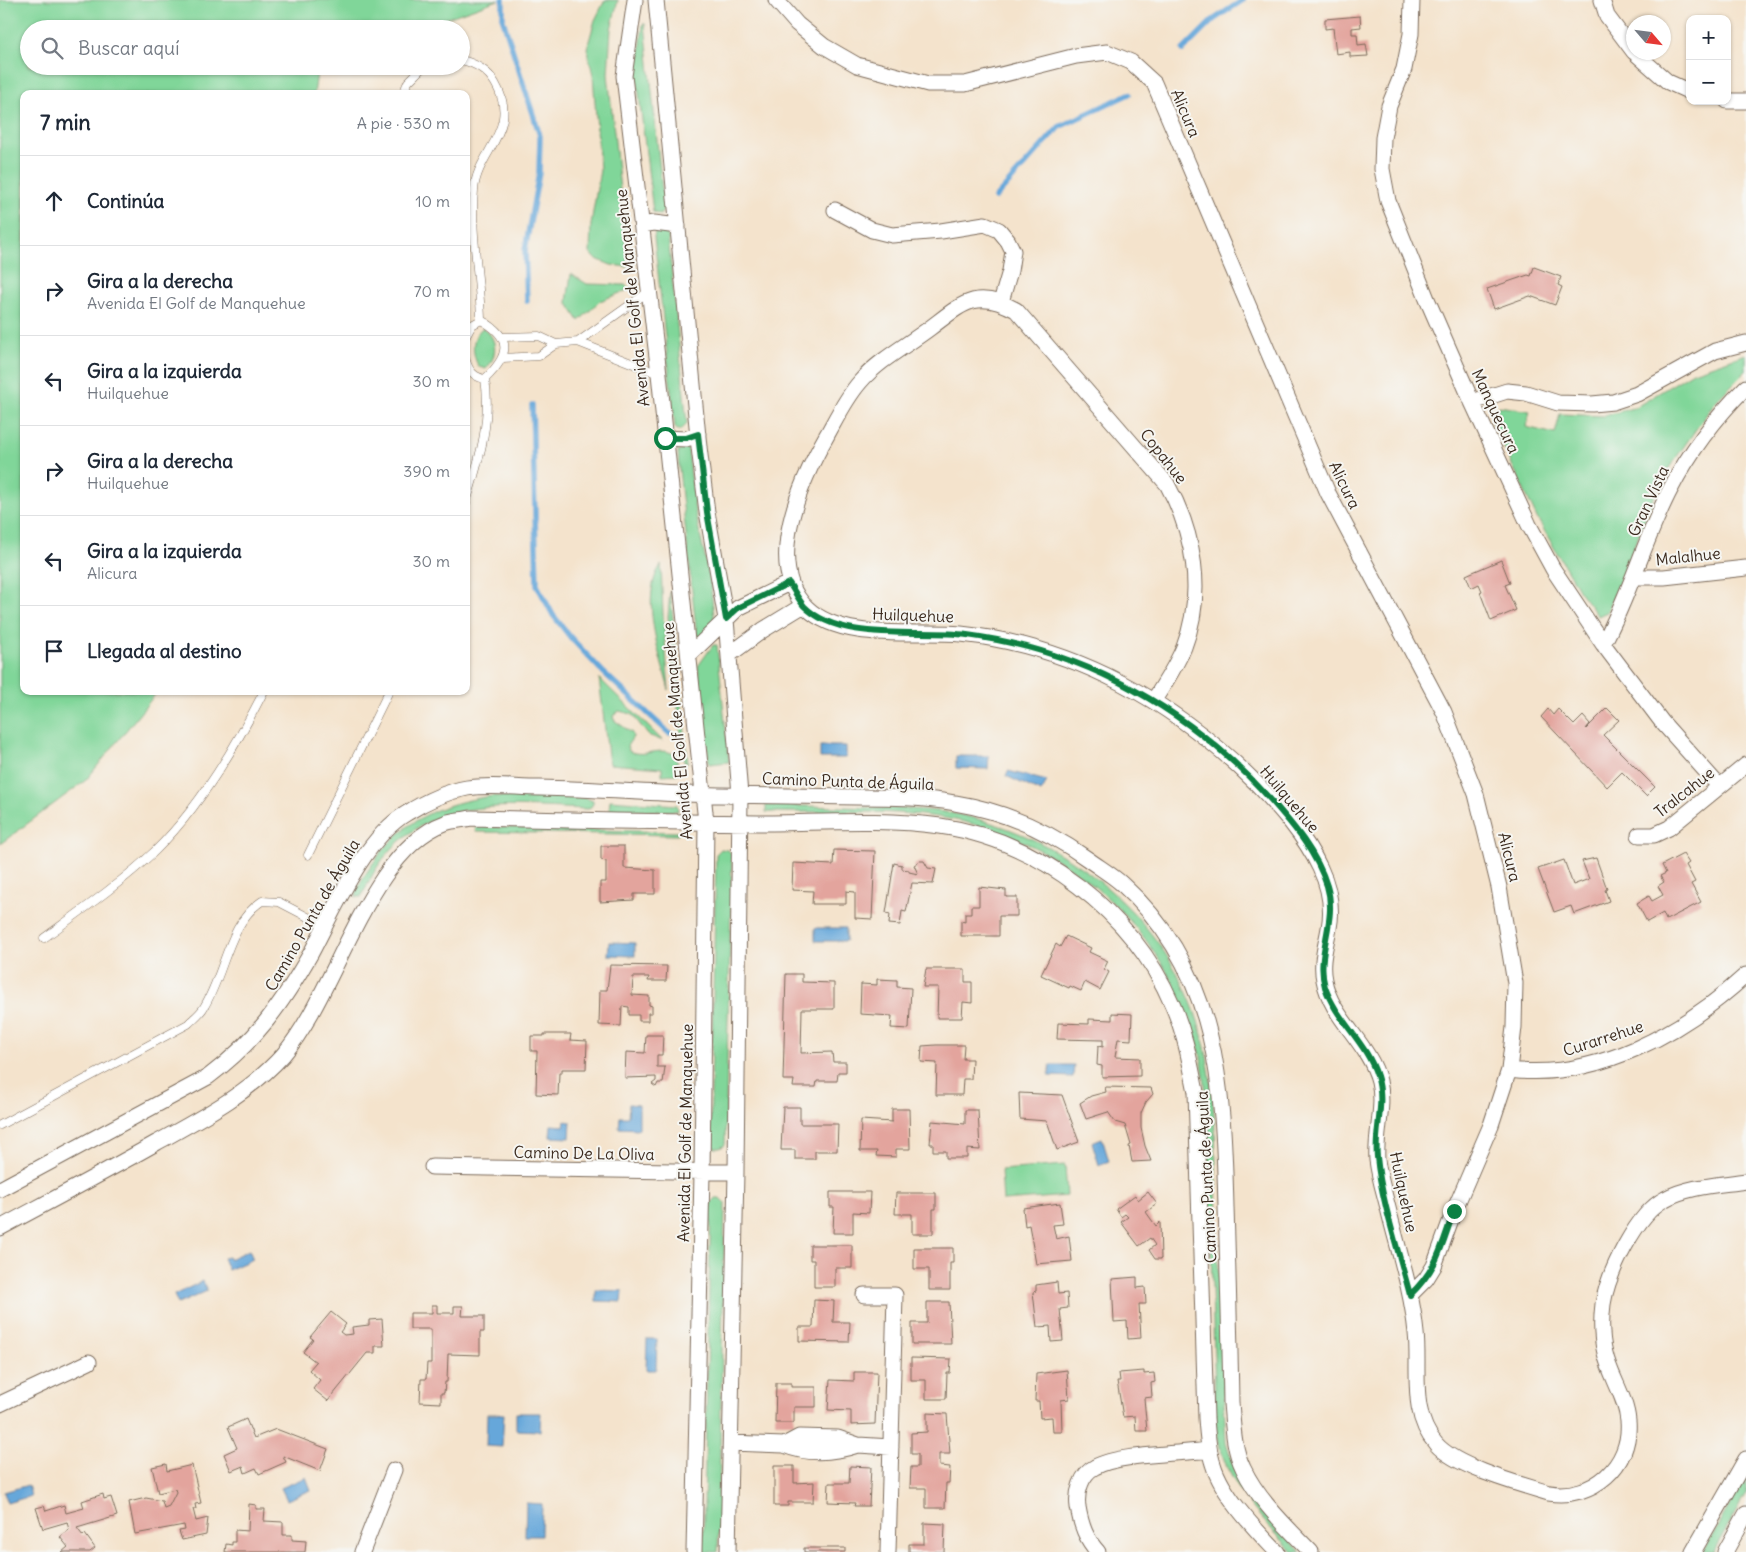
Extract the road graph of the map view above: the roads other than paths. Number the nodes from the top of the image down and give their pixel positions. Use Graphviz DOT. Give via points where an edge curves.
graph roads {
  1 [pos="635,0"];
  2 [pos="656,0"];
  3 [pos="776,0"];
  4 [pos="1412,0"];
  5 [pos="1602,0"];
  6 [pos="1626,41"];
  7 [pos="1643,60"];
  8 [pos="470,63"];
  9 [pos="415,75"];
  10 [pos="405,90"];
  11 [pos="1686,90"];
  12 [pos="1731,101"];
  13 [pos="1746,101"];
  14 [pos="835,210"];
  15 [pos="642,226"];
  16 [pos="678,226"];
  17 [pos="648,292"];
  18 [pos="1001,302"];
  19 [pos="481,320"];
  20 [pos="470,329"];
  21 [pos="503,338"];
  22 [pos="578,342"];
  23 [pos="556,344"];
  24 [pos="1746,344"];
  25 [pos="503,358"];
  26 [pos="470,370"];
  27 [pos="659,374"];
  28 [pos="485,379"];
  29 [pos="1746,386"];
  30 [pos="1472,402"];
  31 [pos="698,434"];
  32 [pos="665,438"];
  33 [pos="470,488"];
  34 [pos="1746,568"];
  35 [pos="1634,577"];
  36 [pos="789,583"];
  37 [pos="804,605"];
  38 [pos="726,619"];
  39 [pos="1603,644"];
  40 [pos="689,655"];
  41 [pos="729,655"];
  42 [pos="262,695"];
  43 [pos="387,695"];
  44 [pos="1154,700"];
  45 [pos="1746,765"];
  46 [pos="1720,786"];
  47 [pos="704,794"];
  48 [pos="740,795"];
  49 [pos="706,822"];
  50 [pos="740,822"];
  51 [pos="1639,835"];
  52 [pos="308,855"];
  53 [pos="325,926"];
  54 [pos="44,938"];
  55 [pos="1746,975"];
  56 [pos="1509,1070"];
  57 [pos="0,1125"];
  58 [pos="432,1167"];
  59 [pos="736,1172"];
  60 [pos="702,1173"];
  61 [pos="1746,1181"];
  62 [pos="0,1190"];
  63 [pos="0,1228"];
  64 [pos="864,1295"];
  65 [pos="1410,1295"];
  66 [pos="89,1362"];
  67 [pos="0,1404"];
  68 [pos="731,1444"];
  69 [pos="891,1447"];
  70 [pos="1209,1450"];
  71 [pos="1746,1459"];
  72 [pos="394,1470"];
  73 [pos="1746,1514"];
  74 [pos="362,1552"];
  75 [pos="694,1552"];
  76 [pos="728,1552"];
  77 [pos="888,1552"];
  78 [pos="1098,1552"];
  79 [pos="1277,1552"];
  80 [pos="1311,1552"];
  81 [pos="1693,1552"];
  82 [pos="1725,1552"];
  1 -- 15 [label="street, Avenida El Golf de Manquehue" via="624,76"];
  2 -- 16 [label="street"];
  3 -- 56 [label="street, Alicura" via="797,24 824,46 857,65 928,84 965,84 1076,56 1107,52 1131,62 1154,82 1328,492 1444,712 1476,794 1500,887 1515,983"];
  4 -- 30 [label="street, Manquecura" via="1411,34 1404,69 1389,106 1382,169 1388,202"];
  5 -- 6 [label="street" via="1607,16"];
  7 -- 11 [label="street" via="1668,82"];
  8 -- 19 [label="lane" via="493,80 502,100 503,112 495,143 476,175 473,191"];
  9 -- 10 [label="lane"];
  12 -- 13 [label="street"];
  14 -- 18 [label="street" via="872,230 892,235 985,224 999,230 1013,252"];
  15 -- 16 [label="street" via="654,223"];
  15 -- 17 [label="street, Avenida El Golf de Manquehue"];
  16 -- 31 [label="street"];
  17 -- 22 [label="lane"];
  17 -- 27 [label="street, Avenida El Golf de Manquehue"];
  18 -- 36 [label="street" via="986,300 955,307 860,381 817,452 802,489 788,531"];
  18 -- 44 [label="street, Copahue" via="1016,310 1031,326 1167,484 1181,509 1196,576 1193,612 1184,646"];
  19 -- 20 [label="lane"];
  19 -- 21 [label="lane"];
  21 -- 23 [label="lane" via="539,336"];
  21 -- 25 [label="lane"];
  22 -- 23 [label="lane"];
  22 -- 27 [label="lane"];
  23 -- 25 [label="lane" via="539,356"];
  24 -- 30 [label="street" via="1715,351 1637,394 1613,402 1558,403 1507,391"];
  25 -- 28 [label="lane"];
  26 -- 28 [label="lane" via="477,378"];
  27 -- 32 [label="street, Avenida El Golf de Manquehue"];
  28 -- 33 [label="lane" via="487,422"];
  29 -- 35 [label="street, Gran Vista" via="1718,415 1693,450 1669,491"];
  30 -- 39 [label="street, Manquecura" via="1529,525 1574,603"];
  31 -- 32 [label="street" via="686,438"];
  31 -- 38 [label="street" via="707,512"];
  32 -- 40 [label="street, Avenida El Golf de Manquehue"];
  34 -- 35 [label="street, Malalhue"];
  35 -- 39 [label="street, Gran Vista"];
  36 -- 37 [label="street, Huilquehue"];
  36 -- 38 [label="street" via="738,608"];
  37 -- 41 [label="street"];
  37 -- 44 [label="street, Huilquehue" via="827,621 850,628 964,634 1037,649 1098,671"];
  38 -- 40 [label="street"];
  38 -- 41 [label="street"];
  39 -- 46 [label="street, Manquecura" via="1662,722"];
  40 -- 47 [label="street, Avenida El Golf de Manquehue"];
  41 -- 48 [label="street"];
  42 -- 54 [label="lane" via="210,783 155,851"];
  43 -- 52 [label="lane"];
  44 -- 65 [label="street, Huilquehue" via="1212,742 1263,791 1305,842 1323,874 1329,892 1331,916 1323,976 1329,997 1377,1075 1381,1097 1377,1136 1379,1170"];
  45 -- 46 [label="street, Tralcahue"];
  46 -- 51 [label="street, Tralcahue" via="1669,828 1654,835"];
  47 -- 48 [label="street, Camino Punta de Águila"];
  47 -- 49 [label="street, Avenida El Golf de Manquehue"];
  47 -- 53 [label="street, Camino Punta de Águila" via="489,787 468,788 437,796 400,816 372,845"];
  48 -- 50 [label="street"];
  48 -- 80 [label="street, Camino Punta de Águila" via="913,798 956,803 1000,814 1038,828 1076,851 1122,884 1154,920 1186,970 1204,1009 1216,1061 1224,1118 1231,1403 1235,1440 1242,1467 1258,1494"];
  49 -- 50 [label="street, Camino Punta de Águila"];
  49 -- 60 [label="street, Avenida El Golf de Manquehue"];
  49 -- 63 [label="street, Camino Punta de Águila" via="471,818 445,823 422,836 399,856 382,879 305,1025 265,1072 225,1104"];
  50 -- 59 [label="street"];
  50 -- 70 [label="street, Camino Punta de Águila" via="942,826 991,840 1034,858 1070,879 1112,915 1146,958 1172,1003 1186,1042 1196,1092"];
  53 -- 57 [label="lane" via="279,902 262,901 243,917 213,991 203,1009 188,1024"];
  53 -- 62 [label="street, Camino Punta de Águila" via="275,1011 233,1058 208,1077"];
  55 -- 56 [label="street, Curarrehue" via="1695,1017 1644,1045 1567,1068"];
  56 -- 65 [label="street, Alicura" via="1491,1125 1434,1266"];
  58 -- 60 [label="street, Camino De La Oliva"];
  59 -- 60 [label="street, Camino De La Oliva"];
  59 -- 68 [label="street"];
  60 -- 75 [label="street, Avenida El Golf de Manquehue"];
  61 -- 65 [label="street, Huilquehue" via="1685,1191 1669,1197 1645,1214 1632,1234 1607,1288 1602,1317 1605,1353 1627,1411 1628,1435 1614,1469 1583,1492 1560,1495 1538,1490 1462,1463 1436,1444 1424,1424 1418,1405 1416,1336"];
  64 -- 69 [label="street" via="895,1295"];
  66 -- 67 [label="street"];
  68 -- 69 [label="street" via="784,1445 799,1437 838,1438 858,1446"];
  68 -- 76 [label="street"];
  69 -- 77 [label="street"];
  70 -- 78 [label="street" via="1113,1460 1093,1468 1080,1483 1077,1500 1081,1524"];
  70 -- 79 [label="street, Camino Punta de Águila" via="1232,1498 1249,1523"];
  71 -- 81 [label="street"];
  72 -- 74 [label="street"];
  73 -- 82 [label="street"];
}
